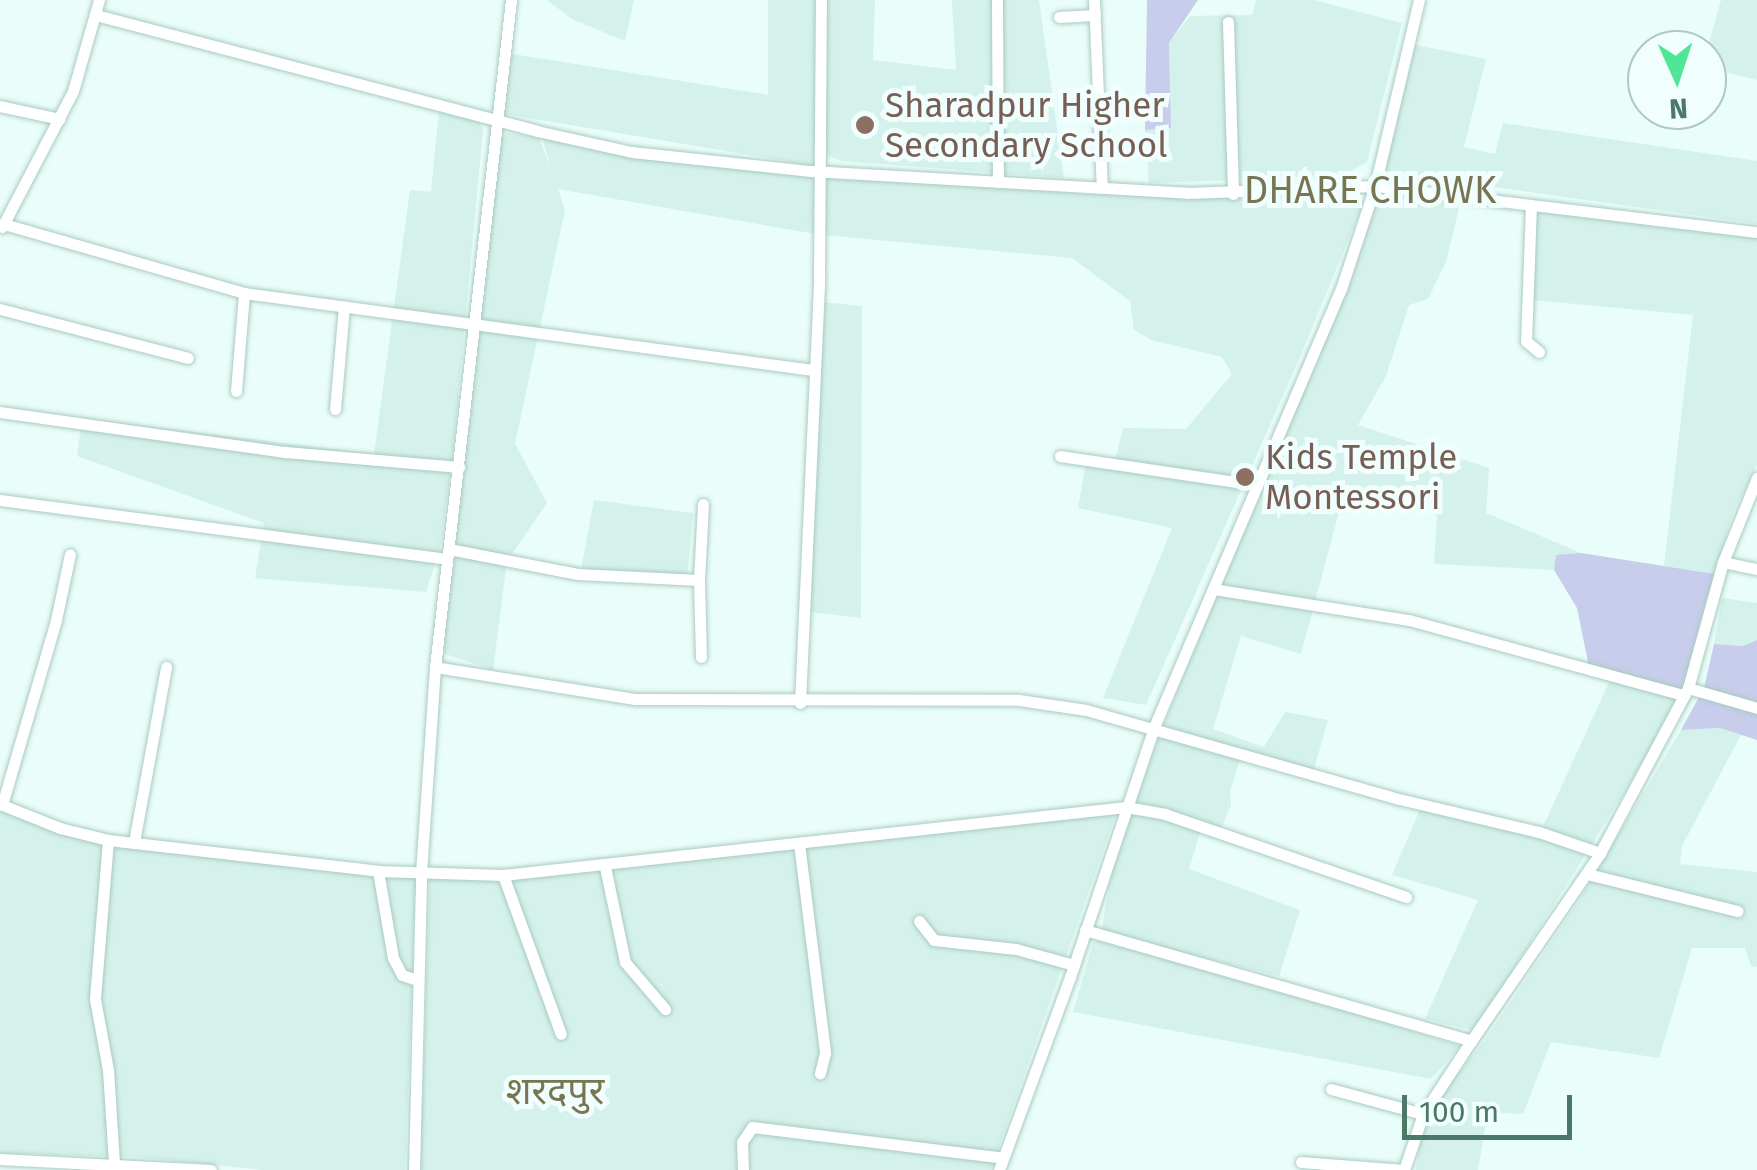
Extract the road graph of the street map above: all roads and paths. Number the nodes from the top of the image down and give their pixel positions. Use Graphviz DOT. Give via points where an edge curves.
graph roads {
  1 [pos="100,0"];
  2 [pos="510,0"];
  3 [pos="821,0"];
  4 [pos="997,0"];
  5 [pos="1094,0"];
  6 [pos="1419,0"];
  7 [pos="1095,15"];
  8 [pos="96,16"];
  9 [pos="1059,17"];
  10 [pos="1228,22"];
  11 [pos="0,106"];
  12 [pos="60,120"];
  13 [pos="495,120"];
  14 [pos="820,172"];
  15 [pos="998,182"];
  16 [pos="1375,186"];
  17 [pos="1102,188"];
  18 [pos="1233,194"];
  19 [pos="1531,205"];
  20 [pos="2,228"];
  21 [pos="1757,232"];
  22 [pos="244,293"];
  23 [pos="344,306"];
  24 [pos="0,310"];
  25 [pos="474,322"];
  26 [pos="1539,352"];
  27 [pos="188,358"];
  28 [pos="813,370"];
  29 [pos="236,391"];
  30 [pos="335,409"];
  31 [pos="0,412"];
  32 [pos="1060,456"];
  33 [pos="459,468"];
  34 [pos="1757,478"];
  35 [pos="1257,485"];
  36 [pos="0,500"];
  37 [pos="703,504"];
  38 [pos="70,554"];
  39 [pos="448,554"];
  40 [pos="1723,562"];
  41 [pos="1757,569"];
  42 [pos="698,580"];
  43 [pos="1213,589"];
  44 [pos="701,658"];
  45 [pos="434,666"];
  46 [pos="166,667"];
  47 [pos="1686,691"];
  48 [pos="800,703"];
  49 [pos="1757,708"];
  50 [pos="1154,726"];
  51 [pos="1,805"];
  52 [pos="1126,807"];
  53 [pos="108,840"];
  54 [pos="134,842"];
  55 [pos="799,843"];
  56 [pos="1600,853"];
  57 [pos="606,868"];
  58 [pos="378,871"];
  59 [pos="421,873"];
  60 [pos="1587,874"];
  61 [pos="502,875"];
  62 [pos="1406,896"];
  63 [pos="1738,911"];
  64 [pos="920,921"];
  65 [pos="1085,930"];
  66 [pos="1074,965"];
  67 [pos="417,980"];
  68 [pos="665,1008"];
  69 [pos="561,1034"];
  70 [pos="1471,1042"];
  71 [pos="820,1073"];
  72 [pos="1330,1090"];
  73 [pos="1423,1114"];
  74 [pos="0,1159"];
  75 [pos="114,1162"];
  76 [pos="1301,1162"];
  77 [pos="1001,1164"];
  78 [pos="212,1170"];
  79 [pos="414,1170"];
  80 [pos="743,1170"];
  81 [pos="1404,1170"];
  1 -- 8 [label="street"];
  2 -- 13 [label="street"];
  3 -- 14 [label="street"];
  4 -- 15 [label="street"];
  5 -- 7 [label="street"];
  6 -- 16 [label="street"];
  7 -- 9 [label="street"];
  7 -- 17 [label="street"];
  8 -- 12 [label="street"];
  8 -- 13 [label="street"];
  10 -- 18 [label="street"];
  11 -- 12 [label="street"];
  12 -- 20 [label="street"];
  13 -- 14 [label="street" via="632,152"];
  13 -- 25 [label="street"];
  14 -- 15 [label="street"];
  14 -- 28 [label="street"];
  15 -- 17 [label="street"];
  16 -- 18 [label="street"];
  16 -- 19 [label="street"];
  16 -- 35 [label="street" via="1341,290"];
  17 -- 18 [label="street"];
  19 -- 21 [label="street"];
  19 -- 26 [label="street" via="1526,342"];
  20 -- 22 [label="street"];
  22 -- 23 [label="street"];
  22 -- 29 [label="street"];
  23 -- 25 [label="street"];
  23 -- 30 [label="street"];
  24 -- 27 [label="street"];
  25 -- 28 [label="street"];
  25 -- 33 [label="street"];
  28 -- 48 [label="street"];
  31 -- 33 [label="street" via="285,452"];
  32 -- 35 [label="street"];
  33 -- 39 [label="street"];
  34 -- 40 [label="street"];
  35 -- 43 [label="street"];
  36 -- 39 [label="street"];
  37 -- 42 [label="street"];
  38 -- 51 [label="street"];
  39 -- 42 [label="street" via="578,574"];
  39 -- 45 [label="street"];
  40 -- 41 [label="street"];
  40 -- 47 [label="street"];
  42 -- 44 [label="street"];
  43 -- 47 [label="street" via="1409,620"];
  43 -- 50 [label="street"];
  45 -- 48 [label="street" via="609,697"];
  45 -- 59 [label="street"];
  46 -- 54 [label="street"];
  47 -- 49 [label="street"];
  47 -- 56 [label="street"];
  48 -- 50 [label="street" via="1019,700"];
  50 -- 52 [label="street"];
  50 -- 56 [label="street"];
  51 -- 53 [label="street"];
  52 -- 55 [label="street"];
  52 -- 62 [label="street"];
  52 -- 65 [label="street"];
  53 -- 54 [label="street"];
  53 -- 75 [label="street" via="95,1000"];
  54 -- 58 [label="street"];
  55 -- 57 [label="street"];
  55 -- 71 [label="street" via="825,1053"];
  56 -- 60 [label="street"];
  57 -- 61 [label="street"];
  57 -- 68 [label="street" via="625,962"];
  58 -- 59 [label="street"];
  58 -- 67 [label="street" via="392,958 402,976"];
  59 -- 61 [label="street"];
  59 -- 67 [label="street"];
  60 -- 63 [label="street"];
  60 -- 70 [label="street"];
  61 -- 69 [label="street"];
  64 -- 66 [label="street" via="934,940 1016,949"];
  65 -- 66 [label="street"];
  65 -- 70 [label="street"];
  66 -- 77 [label="street"];
  67 -- 79 [label="street"];
  70 -- 73 [label="street"];
  72 -- 73 [label="street"];
  73 -- 81 [label="street"];
  74 -- 75 [label="street"];
  75 -- 78 [label="street"];
  76 -- 81 [label="street"];
  77 -- 80 [label="street" via="752,1127 742,1142"];
}
